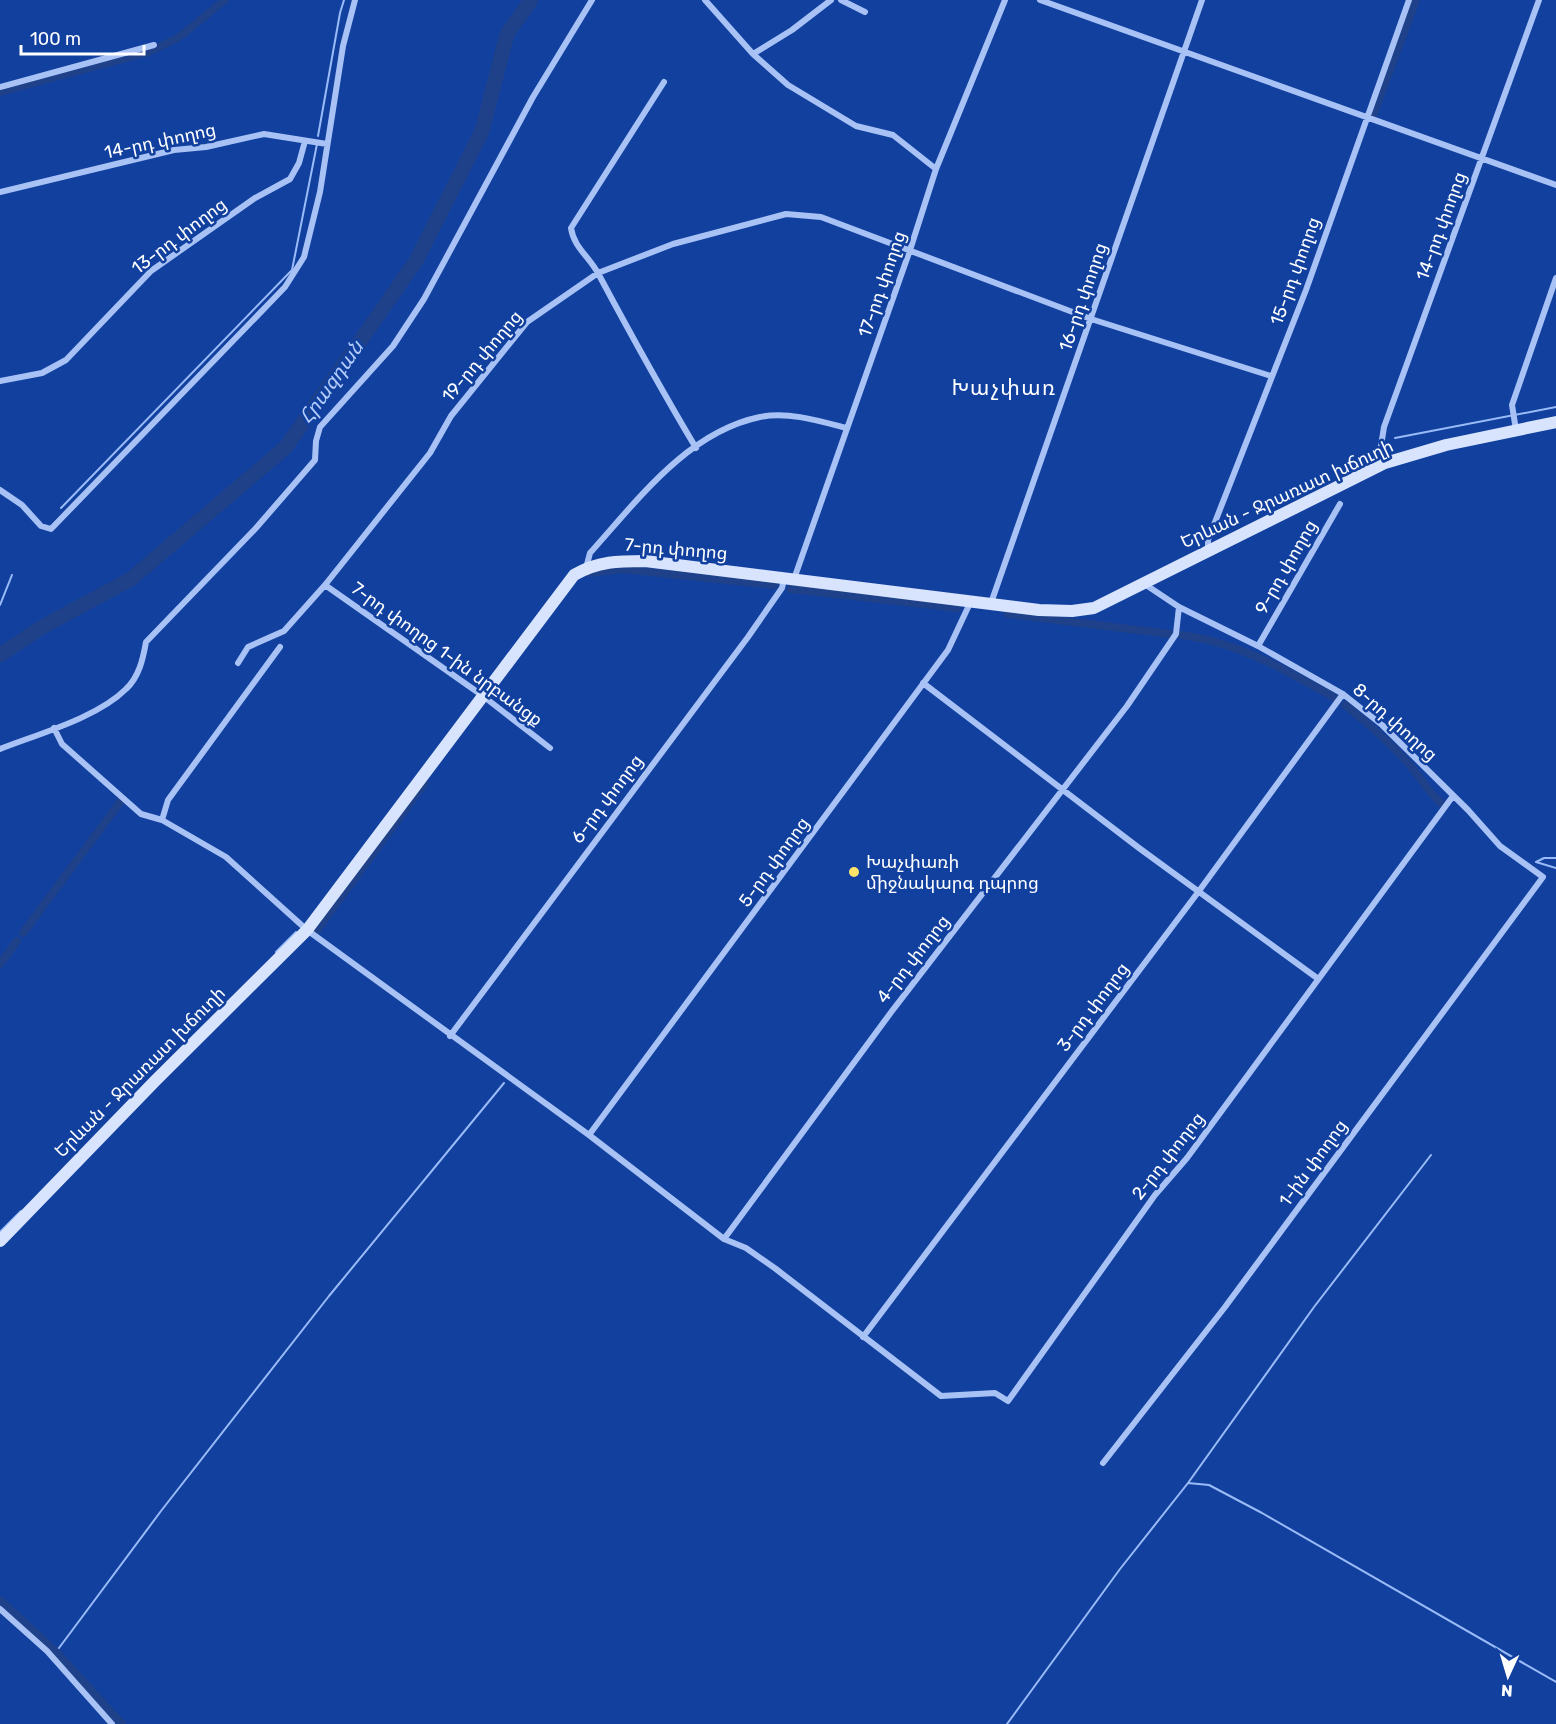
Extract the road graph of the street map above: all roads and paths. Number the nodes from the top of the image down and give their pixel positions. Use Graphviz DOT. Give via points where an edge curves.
graph roads {
  1 [pos="355,0"];
  2 [pos="592,0"];
  3 [pos="705,0"];
  4 [pos="831,0"];
  5 [pos="841,0"];
  6 [pos="1005,0"];
  7 [pos="1040,0"];
  8 [pos="1202,0"];
  9 [pos="1409,0"];
  10 [pos="1539,0"];
  11 [pos="865,12"];
  12 [pos="154,45"];
  13 [pos="1184,51"];
  14 [pos="753,54"];
  15 [pos="664,82"];
  16 [pos="0,87"];
  17 [pos="1365,118"];
  18 [pos="305,141"];
  19 [pos="327,144"];
  20 [pos="1482,157"];
  21 [pos="936,169"];
  22 [pos="1556,185"];
  23 [pos="0,192"];
  24 [pos="910,250"];
  25 [pos="598,273"];
  26 [pos="1556,278"];
  27 [pos="1091,319"];
  28 [pos="1271,376"];
  29 [pos="0,381"];
  30 [pos="1556,422"];
  31 [pos="846,428"];
  32 [pos="1516,430"];
  33 [pos="696,448"];
  34 [pos="1385,463"];
  35 [pos="0,490"];
  36 [pos="1340,504"];
  37 [pos="1208,551"];
  38 [pos="586,568"];
  39 [pos="789,579"];
  40 [pos="1143,583"];
  41 [pos="325,585"];
  42 [pos="971,600"];
  43 [pos="991,603"];
  44 [pos="1179,607"];
  45 [pos="1258,646"];
  46 [pos="280,647"];
  47 [pos="238,663"];
  48 [pos="923,683"];
  49 [pos="1343,694"];
  50 [pos="483,696"];
  51 [pos="54,728"];
  52 [pos="550,748"];
  53 [pos="0,749"];
  54 [pos="1062,789"];
  55 [pos="1453,796"];
  56 [pos="162,820"];
  57 [pos="1543,877"];
  58 [pos="1199,891"];
  59 [pos="307,930"];
  60 [pos="1317,978"];
  61 [pos="450,1036"];
  62 [pos="589,1134"];
  63 [pos="724,1239"];
  64 [pos="0,1241"];
  65 [pos="863,1337"];
  66 [pos="1102,1463"];
  67 [pos="0,1609"];
  68 [pos="112,1724"];
  1 -- 19 [label="street"];
  2 -- 51 [label="street" via="533,97 424,299 393,346 321,427 315,460 256,528 146,642 141,666 127,689 93,711"];
  3 -- 14 [label="street"];
  4 -- 14 [label="street"];
  5 -- 11 [label="street"];
  6 -- 21 [label="street, 17-րդ փողոց"];
  7 -- 13 [label="street"];
  8 -- 13 [label="street, 16-րդ փողոց"];
  9 -- 17 [label="street, 15-րդ փողոց"];
  10 -- 20 [label="street, 14-րդ փողոց"];
  12 -- 16 [label="street"];
  13 -- 17 [label="street"];
  13 -- 27 [label="street, 16-րդ փողոց"];
  14 -- 21 [label="street" via="788,85 856,126 893,135"];
  15 -- 25 [label="street" via="571,228 578,249"];
  17 -- 20 [label="street"];
  17 -- 28 [label="street, 15-րդ փողոց" via="1306,290"];
  18 -- 19 [label="street, 14-րդ փողոց"];
  18 -- 23 [label="street, 14-րդ փողոց" via="264,134 174,150"];
  18 -- 29 [label="street, 13-րդ փողոց" via="290,179 255,198 152,271 66,360 42,373"];
  19 -- 35 [label="street" via="304,257 285,287 51,529 41,526 22,505"];
  20 -- 22 [label="street"];
  20 -- 34 [label="street, 14-րդ փողոց" via="1384,427 1381,446"];
  21 -- 24 [label="street, 17-րդ փողոց"];
  24 -- 25 [label="street, 19-րդ փողոց" via="821,218 786,214 673,244"];
  24 -- 27 [label="street, 19-րդ փողոց"];
  24 -- 31 [label="street, 17-րդ փողոց"];
  25 -- 33 [label="street"];
  25 -- 41 [label="street, 19-րդ փողոց" via="527,322 451,416 430,453"];
  26 -- 32 [label="street" via="1512,405"];
  27 -- 28 [label="street, 19-րդ փողոց"];
  27 -- 43 [label="street, 16-րդ փողոց"];
  28 -- 37 [label="street, 15-րդ փողոց"];
  30 -- 32 [label="main road, Երևան - Ջրառատ խճուղի"];
  31 -- 33 [label="street" via="817,420 761,417 718,432"];
  31 -- 39 [label="street, 17-րդ փողոց"];
  32 -- 34 [label="main road, Երևան - Ջրառատ խճուղի"];
  33 -- 38 [label="street" via="661,474 590,552"];
  34 -- 37 [label="main road, Երևան - Ջրառատ խճուղի"];
  36 -- 45 [label="street, 9-րդ փողոց"];
  37 -- 40 [label="main road, Երևան - Ջրառատ խճուղի"];
  38 -- 39 [label="main road, 7-րդ փողոց" via="604,561 645,561"];
  38 -- 50 [label="main road, 7-րդ փողոց" via="574,575"];
  39 -- 42 [label="main road, 7-րդ փողոց"];
  39 -- 61 [label="street, 6-րդ փողոց"];
  40 -- 43 [label="main road, 7-րդ փողոց" via="1083,610 1039,610"];
  40 -- 44 [label="street, 8-րդ փողոց"];
  41 -- 47 [label="street, 19-րդ փողոց" via="284,631 248,647"];
  41 -- 50 [label="street, 7-րդ փողոց 1-ին նրբանցք"];
  42 -- 43 [label="main road, 7-րդ փողոց"];
  42 -- 48 [label="street, 5-րդ փողոց" via="948,650"];
  44 -- 45 [label="street, 8-րդ փողոց"];
  44 -- 54 [label="street, 4-րդ փողոց" via="1176,634 1127,706"];
  45 -- 49 [label="street, 8-րդ փողոց"];
  46 -- 56 [label="street" via="168,800"];
  48 -- 54 [label="street"];
  48 -- 62 [label="street, 5-րդ փողոց"];
  49 -- 55 [label="street, 8-րդ փողոց" via="1382,725"];
  49 -- 58 [label="street, 3-րդ փողոց"];
  50 -- 52 [label="street, 7-րդ փողոց 1-ին նրբանցք"];
  50 -- 59 [label="main road, 7-րդ փողոց"];
  51 -- 53 [label="street"];
  51 -- 56 [label="street" via="62,744 141,814"];
  54 -- 58 [label="street"];
  54 -- 63 [label="street, 4-րդ փողոց"];
  55 -- 57 [label="street, 8-րդ փողոց" via="1500,846"];
  55 -- 60 [label="street, 2-րդ փողոց"];
  56 -- 59 [label="street" via="226,857"];
  57 -- 66 [label="street, 1-ին փողոց" via="1225,1307"];
  58 -- 60 [label="street"];
  58 -- 65 [label="street, 3-րդ փողոց"];
  59 -- 61 [label="street"];
  59 -- 64 [label="main road, Երևան - Ջրառատ խճուղի"];
  60 -- 65 [label="street, 2-րդ փողոց" via="1008,1401 995,1393 941,1396"];
  61 -- 62 [label="street"];
  62 -- 63 [label="street"];
  63 -- 65 [label="street" via="746,1248 776,1269"];
  67 -- 68 [label="street" via="47,1650"];
}
